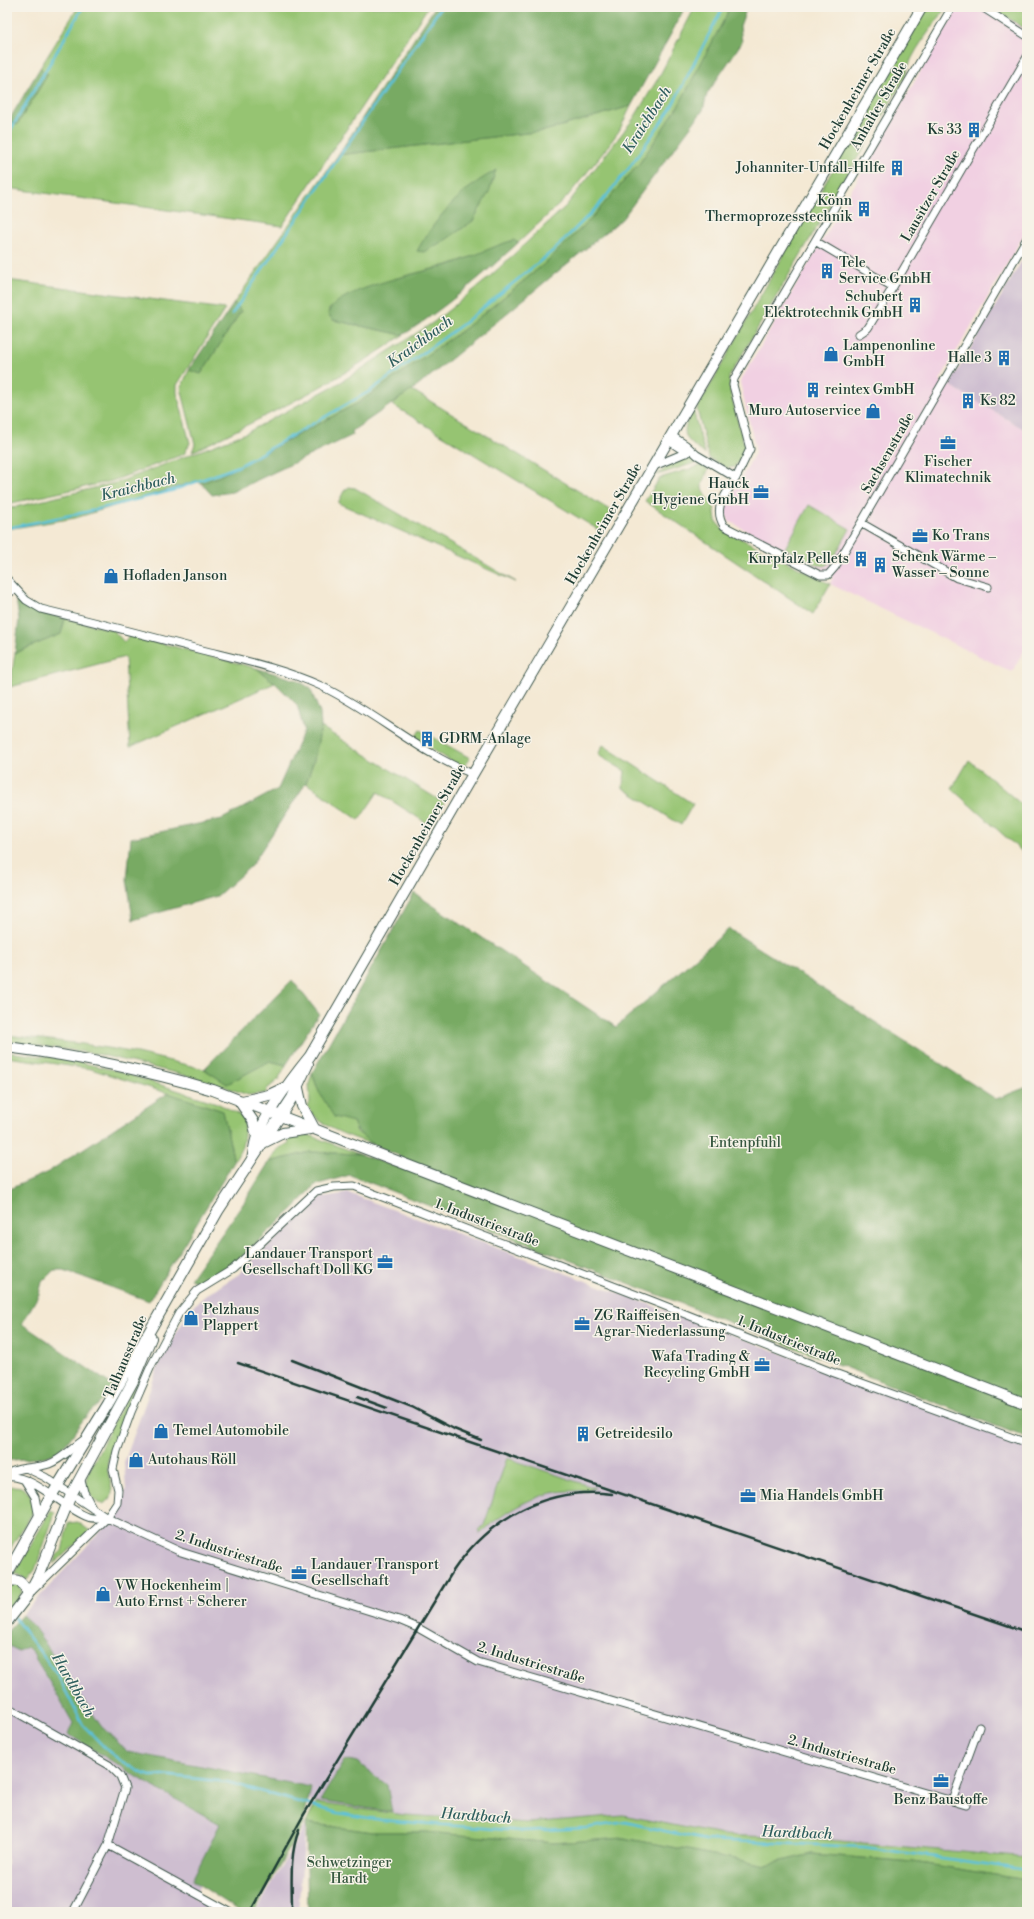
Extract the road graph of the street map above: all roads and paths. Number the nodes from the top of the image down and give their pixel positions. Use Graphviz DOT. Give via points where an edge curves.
graph roads {
  1 [pos="922,7"];
  2 [pos="952,7"];
  3 [pos="982,7"];
  4 [pos="1027,36"];
  5 [pos="1027,57"];
  6 [pos="1027,238"];
  7 [pos="815,241"];
  8 [pos="893,287"];
  9 [pos="859,334"];
  10 [pos="670,439"];
  11 [pos="685,453"];
  12 [pos="696,455"];
  13 [pos="654,466"];
  14 [pos="736,478"];
  15 [pos="861,523"];
  16 [pos="828,575"];
  17 [pos="7,579"];
  18 [pos="988,587"];
  19 [pos="16,589"];
  20 [pos="7,594"];
  21 [pos="473,774"];
  22 [pos="7,1047"];
  23 [pos="310,1056"];
  24 [pos="286,1087"];
  25 [pos="298,1088"];
  26 [pos="240,1102"];
  27 [pos="271,1112"];
  28 [pos="281,1116"];
  29 [pos="314,1128"];
  30 [pos="261,1140"];
  31 [pos="161,1310"];
  32 [pos="1027,1404"];
  33 [pos="87,1438"];
  34 [pos="1027,1443"];
  35 [pos="28,1469"];
  36 [pos="7,1476"];
  37 [pos="80,1477"];
  38 [pos="24,1479"];
  39 [pos="58,1485"];
  40 [pos="71,1495"];
  41 [pos="52,1496"];
  42 [pos="67,1506"];
  43 [pos="93,1509"];
  44 [pos="39,1518"];
  45 [pos="107,1518"];
  46 [pos="7,1574"];
  47 [pos="7,1582"];
  48 [pos="28,1594"];
  49 [pos="8,1621"];
  50 [pos="7,1707"];
  51 [pos="979,1727"];
  52 [pos="952,1801"];
  53 [pos="966,1805"];
  54 [pos="108,1845"];
  55 [pos="73,1912"];
  56 [pos="230,1912"];
  1 -- 10 [label="main road, Hockenheimer Straße"];
  2 -- 7 [label="street, Anhalter Straße"];
  3 -- 4 [label="street"];
  5 -- 8 [label="street, Lausitzer Straße"];
  6 -- 15 [label="street, Sachsenstraße"];
  7 -- 8 [label="street"];
  7 -- 14 [label="street, Anhalter Straße" via="734,379 733,385 750,449"];
  8 -- 9 [label="street, Lausitzer Straße" via="868,328"];
  10 -- 11 [label="street"];
  10 -- 12 [label="street" via="686,445"];
  10 -- 13 [label="main road, Hockenheimer Straße"];
  11 -- 12 [label="street"];
  11 -- 13 [label="street"];
  12 -- 14 [label="street"];
  13 -- 21 [label="main road, Hockenheimer Straße"];
  14 -- 16 [label="street, Anhalter Straße" via="718,508 724,526 820,575"];
  15 -- 16 [label="street, Sachsenstraße"];
  15 -- 18 [label="street" via="957,578"];
  17 -- 19 [label="street"];
  19 -- 20 [label="street"];
  19 -- 21 [label="street" via="26,600 41,609 299,677 323,687 456,767"];
  21 -- 23 [label="main road, Hockenheimer Straße"];
  22 -- 26 [label="main road" via="75,1056 139,1069 213,1090"];
  23 -- 24 [label="main road, Hockenheimer Straße"];
  23 -- 25 [label="main road, Hockenheimer Straße"];
  24 -- 26 [label="main road" via="269,1095"];
  24 -- 27 [label="main road, Hockenheimer Straße"];
  25 -- 28 [label="main road, Hockenheimer Straße"];
  25 -- 29 [label="main road" via="302,1106"];
  26 -- 27 [label="main road"];
  26 -- 30 [label="main road" via="253,1121"];
  27 -- 28 [label="main road"];
  27 -- 30 [label="main road, Hockenheimer Straße"];
  28 -- 29 [label="main road"];
  28 -- 30 [label="main road, Hockenheimer Straße"];
  29 -- 30 [label="main road"];
  29 -- 32 [label="main road"];
  30 -- 31 [label="main road, Hockenheimer Straße"];
  31 -- 33 [label="main road, Talhausstraße"];
  31 -- 37 [label="main road, Talhausstraße" via="134,1381"];
  33 -- 35 [label="street" via="56,1460"];
  33 -- 39 [label="main road, Talhausstraße"];
  34 -- 45 [label="street, 1. Industriestraße" via="829,1371 354,1186 334,1187 316,1192 233,1269 197,1291 179,1313 151,1366 117,1451 113,1469 118,1499"];
  35 -- 36 [label="street" via="19,1469"];
  35 -- 39 [label="street, 2. Industriestraße"];
  36 -- 38 [label="street"];
  37 -- 40 [label="main road, Talhausstraße"];
  37 -- 43 [label="street, 2. Industriestraße"];
  38 -- 41 [label="street"];
  38 -- 44 [label="street" via="35,1498"];
  39 -- 40 [label="street, 2. Industriestraße"];
  39 -- 41 [label="main road, Talhausstraße"];
  40 -- 42 [label="main road, Talhausstraße"];
  40 -- 43 [label="street, 2. Industriestraße"];
  41 -- 42 [label="street"];
  41 -- 44 [label="main road, Talhausstraße"];
  42 -- 45 [label="street" via="90,1518"];
  42 -- 48 [label="main road, Talhausstraße" via="42,1569"];
  43 -- 45 [label="street, 2. Industriestraße"];
  44 -- 46 [label="main road, Talhausstraße"];
  45 -- 48 [label="street, 1. Industriestraße"];
  45 -- 52 [label="street, 2. Industriestraße" via="181,1552 410,1625 478,1662"];
  47 -- 48 [label="main road" via="21,1582"];
  48 -- 49 [label="main road, Talhausstraße"];
  50 -- 54 [label="street" via="96,1757 120,1776 125,1788"];
  51 -- 52 [label="street"];
  52 -- 53 [label="street, 2. Industriestraße"];
  54 -- 55 [label="street"];
  54 -- 56 [label="street"];
}
